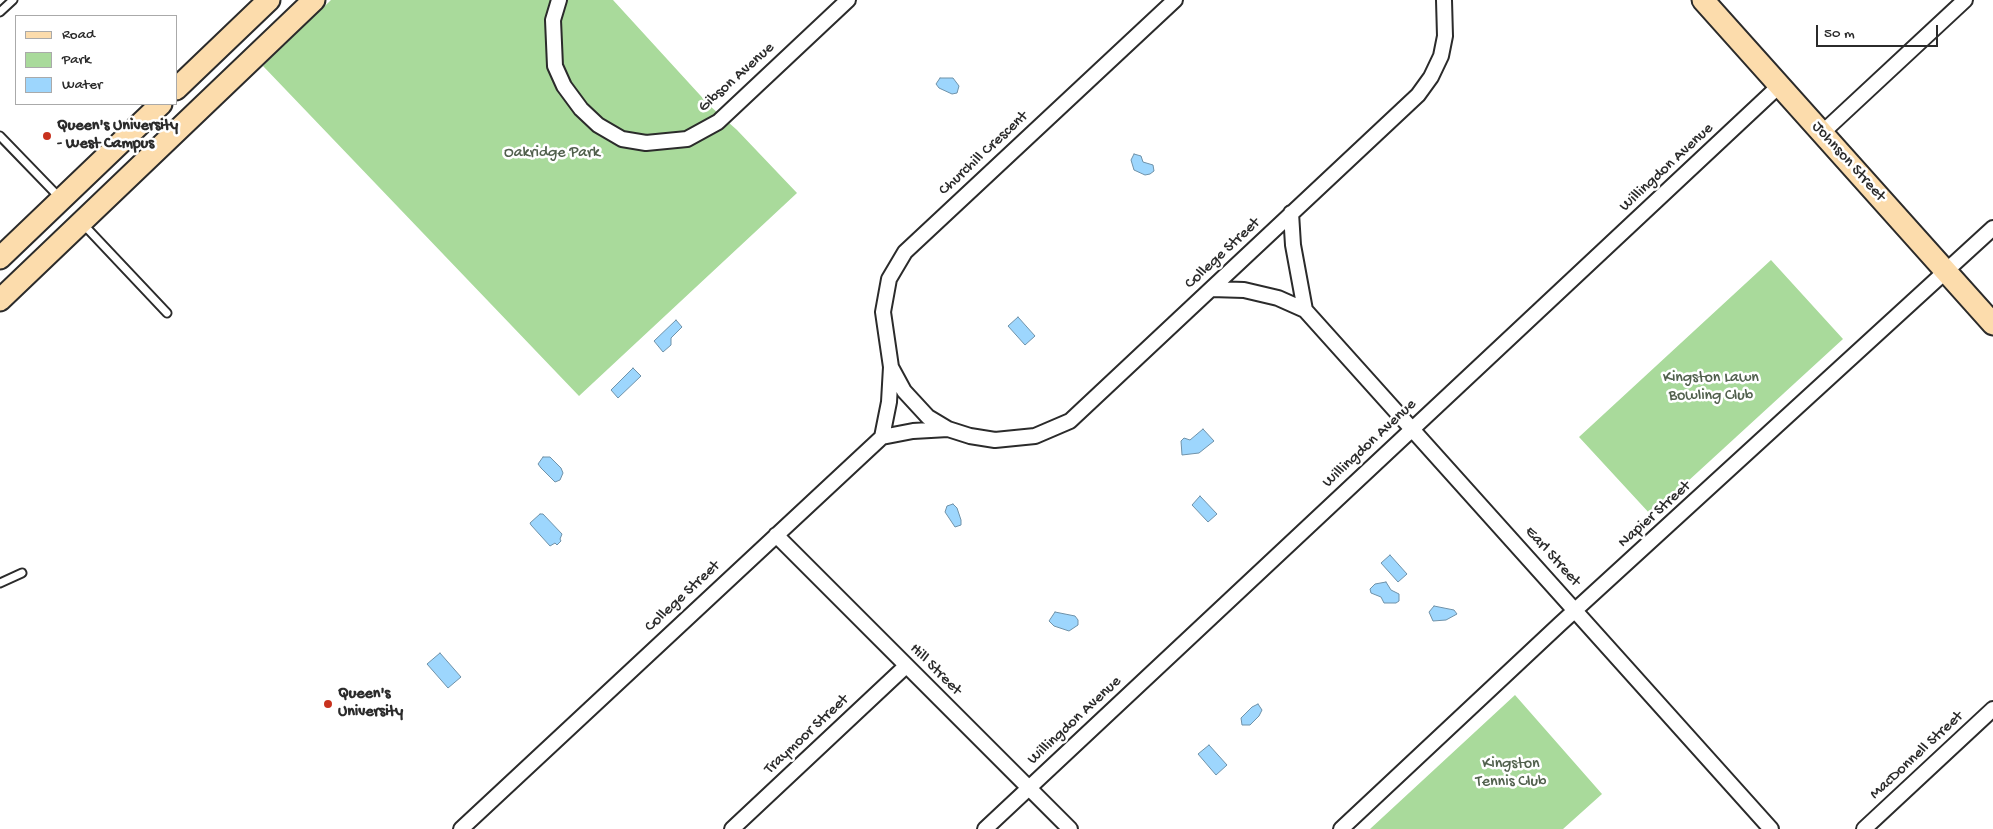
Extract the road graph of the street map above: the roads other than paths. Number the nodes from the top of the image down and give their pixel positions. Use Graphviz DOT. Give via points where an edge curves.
graph roads {
  1 [pos="12,0"];
  2 [pos="269,0"];
  3 [pos="314,0"];
  4 [pos="560,0"];
  5 [pos="848,0"];
  6 [pos="1175,0"];
  7 [pos="1444,0"];
  8 [pos="1702,0"];
  9 [pos="1965,0"];
  10 [pos="0,12"];
  11 [pos="1780,85"];
  12 [pos="178,87"];
  13 [pos="160,105"];
  14 [pos="1822,133"];
  15 [pos="0,136"];
  16 [pos="62,200"];
  17 [pos="1291,213"];
  18 [pos="81,222"];
  19 [pos="1993,228"];
  20 [pos="0,258"];
  21 [pos="1947,271"];
  22 [pos="1211,289"];
  23 [pos="0,300"];
  24 [pos="1305,310"];
  25 [pos="167,312"];
  26 [pos="1993,324"];
  27 [pos="890,367"];
  28 [pos="917,406"];
  29 [pos="948,429"];
  30 [pos="1412,429"];
  31 [pos="882,437"];
  32 [pos="776,535"];
  33 [pos="22,573"];
  34 [pos="0,583"];
  35 [pos="1576,610"];
  36 [pos="906,666"];
  37 [pos="1993,709"];
  38 [pos="1029,788"];
  39 [pos="461,829"];
  40 [pos="732,829"];
  41 [pos="985,829"];
  42 [pos="1070,829"];
  43 [pos="1341,829"];
  44 [pos="1771,829"];
  45 [pos="1864,829"];
  1 -- 10 [label="lane"];
  2 -- 12 [label="main road"];
  3 -- 18 [label="main road"];
  4 -- 5 [label="street, Gibson Avenue" via="553,20 555,66 564,86 581,110 598,125 622,139 646,143 687,139 718,122"];
  6 -- 27 [label="street, Churchill Crescent" via="904,252 888,279 883,312"];
  7 -- 17 [label="street, College Street" via="1445,36 1441,56 1431,77 1418,95"];
  8 -- 11 [label="main road, Johnson Street"];
  9 -- 14 [label="street"];
  11 -- 14 [label="main road, Johnson Street"];
  11 -- 30 [label="street, Willingdon Avenue"];
  13 -- 16 [label="main road"];
  14 -- 21 [label="main road, Johnson Street"];
  15 -- 16 [label="lane"];
  16 -- 20 [label="main road"];
  17 -- 22 [label="street, College Street"];
  17 -- 24 [label="street" via="1293,245"];
  18 -- 23 [label="main road"];
  18 -- 25 [label="lane"];
  19 -- 21 [label="street, Napier Street"];
  21 -- 26 [label="main road, Johnson Street"];
  21 -- 35 [label="street, Napier Street"];
  22 -- 24 [label="street, Earl Street" via="1244,290 1278,298"];
  22 -- 29 [label="street, College Street" via="1070,420 1035,436 995,440"];
  24 -- 30 [label="street, Earl Street"];
  27 -- 28 [label="street, Churchill Crescent"];
  27 -- 31 [label="street, Churchill Crescent" via="889,402"];
  28 -- 29 [label="street, College Street"];
  29 -- 31 [label="street, College Street"];
  30 -- 35 [label="street, Earl Street"];
  30 -- 38 [label="street, Willingdon Avenue"];
  31 -- 32 [label="street, College Street"];
  32 -- 36 [label="street, Hill Street"];
  32 -- 39 [label="street, College Street"];
  33 -- 34 [label="lane"];
  35 -- 43 [label="street, Napier Street"];
  35 -- 44 [label="street, Earl Street"];
  36 -- 38 [label="street, Hill Street"];
  36 -- 40 [label="street, Traymoor Street"];
  37 -- 45 [label="street, MacDonnell Street"];
  38 -- 41 [label="street, Willingdon Avenue"];
  38 -- 42 [label="street, Hill Street"];
}
